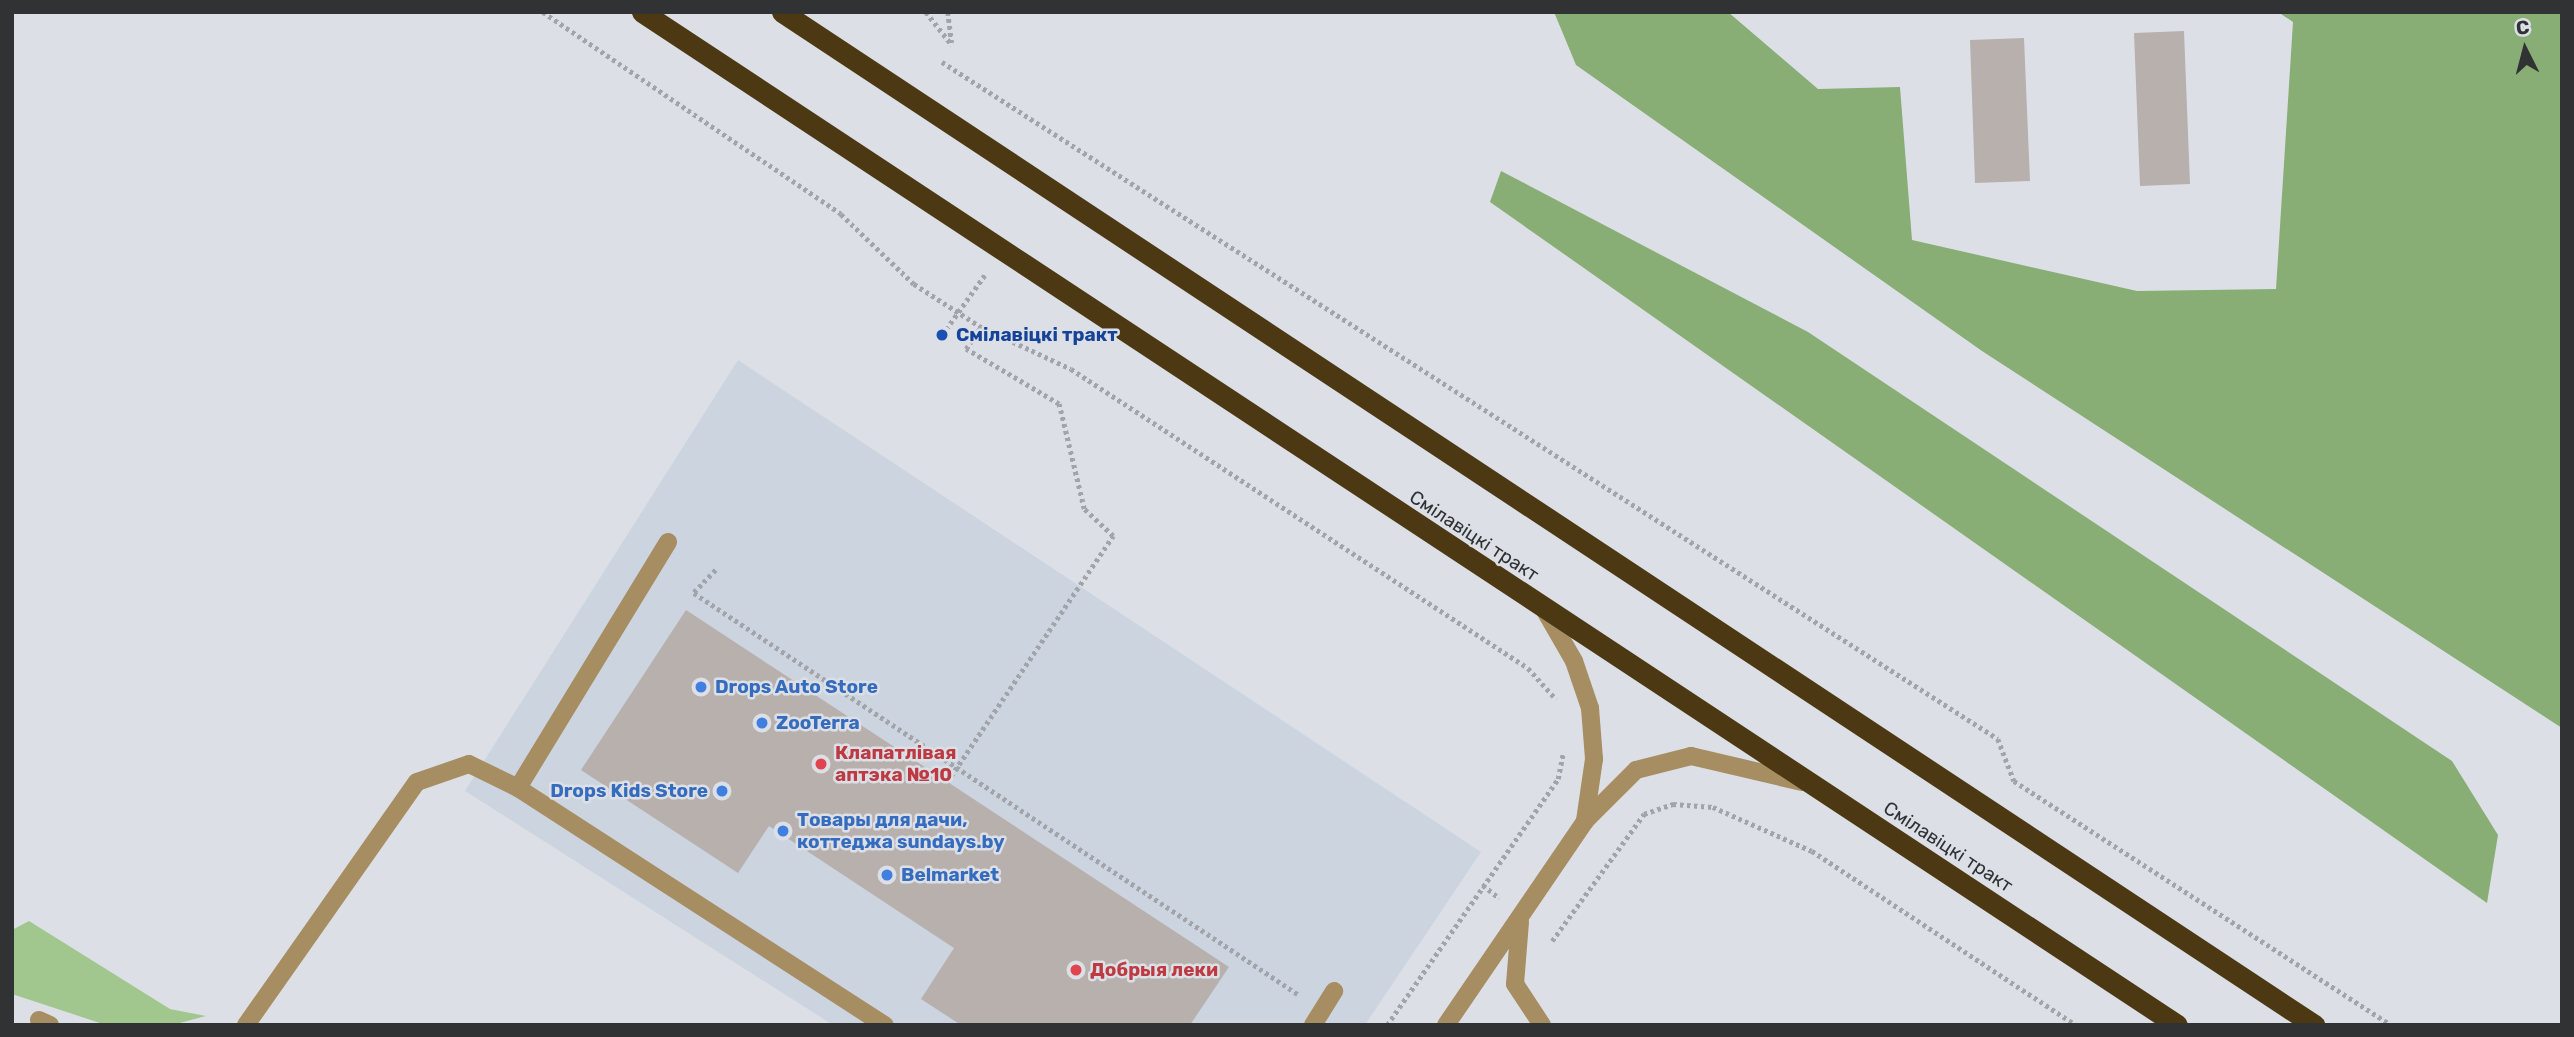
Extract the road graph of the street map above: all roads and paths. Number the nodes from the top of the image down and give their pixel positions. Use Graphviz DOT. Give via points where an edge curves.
graph roads {
  1 [pos="543,12"];
  2 [pos="642,12"];
  3 [pos="782,12"];
  4 [pos="926,12"];
  5 [pos="948,12"];
  6 [pos="942,62"];
  7 [pos="1000,252"];
  8 [pos="960,313"];
  9 [pos="981,327"];
  10 [pos="943,335"];
  11 [pos="668,542"];
  12 [pos="716,570"];
  13 [pos="1544,609"];
  14 [pos="1560,712"];
  15 [pos="1565,746"];
  16 [pos="958,769"];
  17 [pos="947,782"];
  18 [pos="1815,786"];
  19 [pos="518,788"];
  20 [pos="1585,821"];
  21 [pos="1521,917"];
  22 [pos="1552,941"];
  23 [pos="1334,991"];
  24 [pos="1310,1002"];
  25 [pos="246,1025"];
  26 [pos="885,1025"];
  27 [pos="1313,1025"];
  28 [pos="1387,1025"];
  29 [pos="1446,1025"];
  30 [pos="1542,1025"];
  31 [pos="2076,1025"];
  32 [pos="2177,1025"];
  33 [pos="2314,1025"];
  34 [pos="2391,1025"];
  1 -- 8 [label="path" via="841,214 914,284"];
  2 -- 7 [label="highway, Смілавіцкі тракт"];
  3 -- 33 [label="highway"];
  4 -- 5 [label="path" via="952,45"];
  6 -- 34 [label="path" via="1998,739 2014,780"];
  7 -- 8 [label="path"];
  7 -- 13 [label="highway, Смілавіцкі тракт"];
  8 -- 9 [label="path"];
  8 -- 10 [label="path"];
  9 -- 14 [label="path" via="1071,369 1528,668"];
  9 -- 16 [label="path" via="966,349 1059,404 1084,509 1113,536"];
  11 -- 19 [label="lane"];
  12 -- 16 [label="path" via="694,593"];
  13 -- 18 [label="highway, Смілавіцкі тракт"];
  13 -- 20 [label="lane" via="1574,661 1590,708 1594,759"];
  15 -- 28 [label="path" via="1558,779"];
  16 -- 17 [label="path"];
  16 -- 24 [label="path"];
  18 -- 20 [label="lane" via="1743,763 1691,756 1636,770"];
  18 -- 32 [label="highway, Смілавіцкі тракт"];
  19 -- 25 [label="lane" via="470,764 417,782"];
  19 -- 26 [label="lane"];
  20 -- 21 [label="lane"];
  21 -- 29 [label="lane"];
  21 -- 30 [label="lane" via="1515,985"];
  22 -- 31 [label="path" via="1644,814 1673,804 1713,807 1812,850"];
  23 -- 27 [label="lane"];
}
